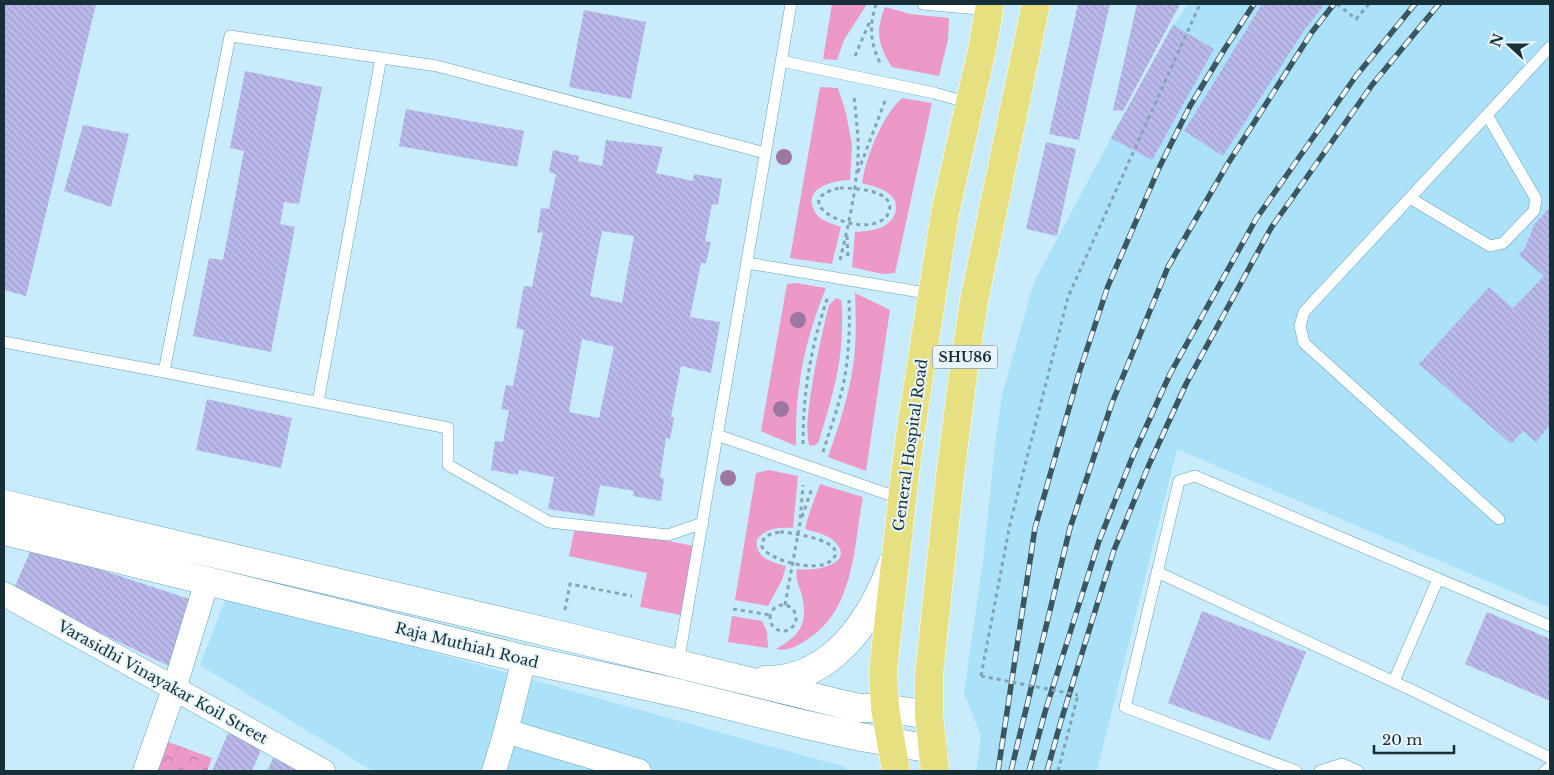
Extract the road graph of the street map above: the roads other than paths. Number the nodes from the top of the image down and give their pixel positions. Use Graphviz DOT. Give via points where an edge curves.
graph roads {
  1 [pos="791,4"];
  2 [pos="923,4"];
  3 [pos="1036,4"];
  4 [pos="989,7"];
  5 [pos="1550,47"];
  6 [pos="381,58"];
  7 [pos="781,61"];
  8 [pos="970,103"];
  9 [pos="1487,116"];
  10 [pos="765,153"];
  11 [pos="1410,198"];
  12 [pos="747,263"];
  13 [pos="932,294"];
  14 [pos="4,342"];
  15 [pos="164,372"];
  16 [pos="318,402"];
  17 [pos="717,435"];
  18 [pos="902,499"];
  19 [pos="4,504"];
  20 [pos="1499,519"];
  21 [pos="702,523"];
  22 [pos="4,531"];
  23 [pos="895,556"];
  24 [pos="1157,572"];
  25 [pos="1438,579"];
  26 [pos="207,581"];
  27 [pos="4,594"];
  28 [pos="1550,626"];
  29 [pos="524,659"];
  30 [pos="678,664"];
  31 [pos="738,678"];
  32 [pos="1394,681"];
  33 [pos="174,689"];
  34 [pos="885,708"];
  35 [pos="929,715"];
  36 [pos="506,731"];
  37 [pos="890,741"];
  38 [pos="1550,758"];
  39 [pos="934,760"];
  40 [pos="1550,767"];
  41 [pos="145,771"];
  42 [pos="323,771"];
  43 [pos="494,771"];
  44 [pos="639,771"];
  45 [pos="896,771"];
  46 [pos="1296,771"];
  47 [pos="1320,771"];
  48 [pos="1358,771"];
  49 [pos="1544,771"];
  1 -- 7 [label="lane"];
  2 -- 4 [label="lane"];
  3 -- 35 [label="main road, SHU86" via="976,292 965,360 931,646"];
  4 -- 8 [label="main road, General Hospital Road / SHU86"];
  5 -- 9 [label="lane"];
  6 -- 10 [label="lane" via="437,66"];
  6 -- 15 [label="lane" via="230,36"];
  6 -- 16 [label="lane"];
  7 -- 8 [label="lane"];
  7 -- 10 [label="lane"];
  8 -- 13 [label="main road, General Hospital Road / SHU86" via="945,213"];
  9 -- 11 [label="lane"];
  9 -- 11 [label="lane" via="1536,199 1534,211 1503,243 1490,246"];
  10 -- 12 [label="lane"];
  11 -- 20 [label="lane" via="1304,312 1300,326 1304,343"];
  12 -- 13 [label="lane"];
  12 -- 17 [label="lane"];
  13 -- 18 [label="main road, General Hospital Road / SHU86"];
  14 -- 15 [label="lane"];
  15 -- 16 [label="lane"];
  16 -- 21 [label="lane" via="448,428 448,465 549,522 668,535"];
  17 -- 18 [label="lane"];
  17 -- 21 [label="lane"];
  18 -- 23 [label="main road, General Hospital Road / SHU86"];
  19 -- 30 [label="main road, Raja Muthiah Road"];
  21 -- 30 [label="lane"];
  22 -- 26 [label="main road, Raja Muthiah Road"];
  23 -- 31 [label="main road" via="871,613 856,634 824,662 799,675 767,680"];
  23 -- 34 [label="main road, General Hospital Road / SHU86" via="883,671"];
  24 -- 25 [label="lane" via="1179,481 1195,476"];
  24 -- 32 [label="lane"];
  24 -- 46 [label="lane" via="1125,707"];
  25 -- 28 [label="lane"];
  25 -- 32 [label="lane"];
  26 -- 29 [label="main road, Raja Muthiah Road"];
  26 -- 33 [label="street"];
  27 -- 33 [label="street, Varasidhi Vinayakar Koil Street"];
  29 -- 36 [label="street"];
  29 -- 37 [label="main road, Raja Muthiah Road" via="861,738"];
  30 -- 31 [label="main road, Raja Muthiah Road"];
  31 -- 34 [label="main road, Raja Muthiah Road" via="860,708"];
  32 -- 38 [label="lane"];
  33 -- 41 [label="street"];
  33 -- 42 [label="street, Varasidhi Vinayakar Koil Street"];
  34 -- 35 [label="main road, Raja Muthiah Road"];
  34 -- 37 [label="main road, General Hospital Road / SHU86"];
  35 -- 39 [label="main road, SHU86"];
  36 -- 43 [label="street"];
  36 -- 44 [label="street"];
  37 -- 39 [label="main road, Raja Muthiah Road"];
  37 -- 45 [label="main road, SHU86"];
  40 -- 49 [label="lane"];
  47 -- 48 [label="lane" via="1342,764"];
}
